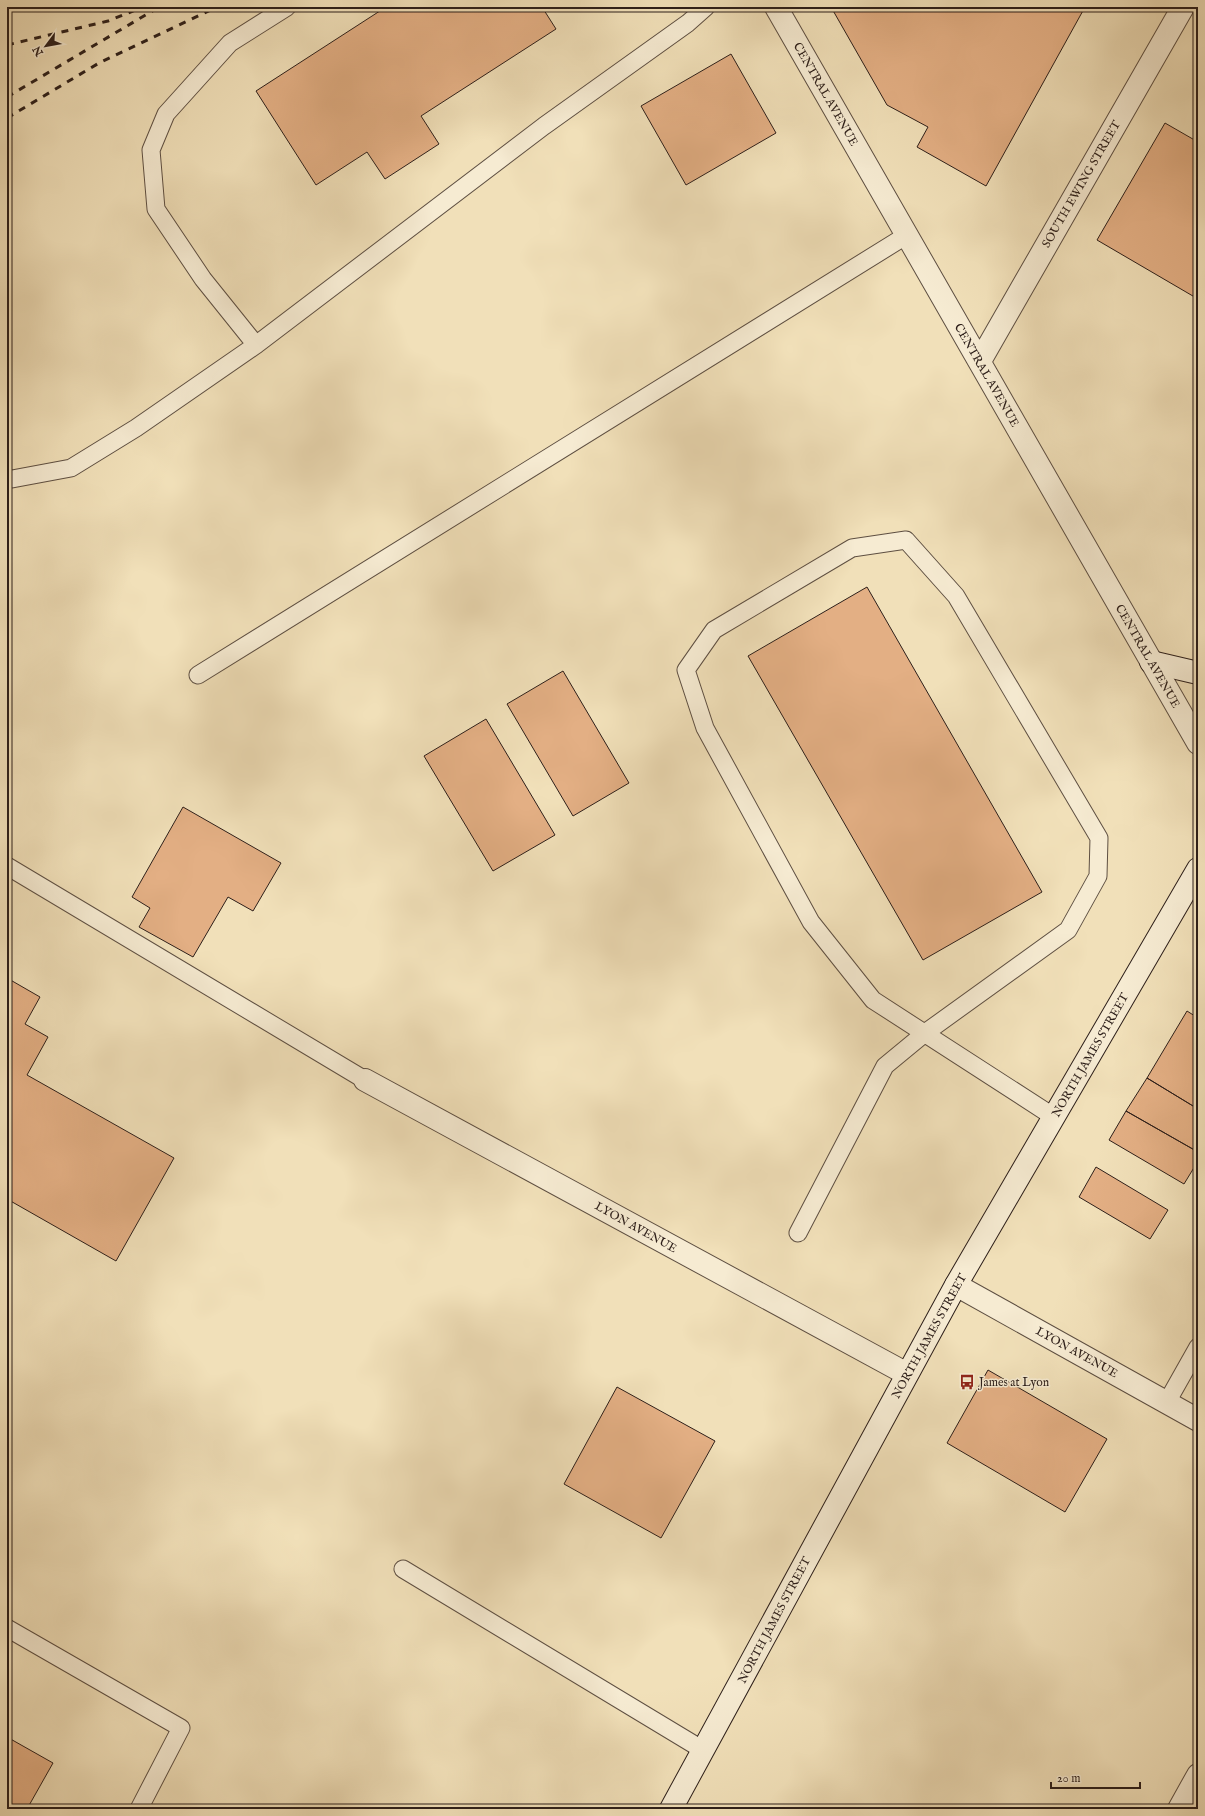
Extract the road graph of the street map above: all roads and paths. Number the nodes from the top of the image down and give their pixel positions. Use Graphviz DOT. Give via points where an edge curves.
graph roads {
  1 [pos="287,7"];
  2 [pos="706,7"];
  3 [pos="776,7"];
  4 [pos="1183,7"];
  5 [pos="907,235"];
  6 [pos="256,345"];
  7 [pos="980,362"];
  8 [pos="7,478"];
  9 [pos="1151,662"];
  10 [pos="1198,673"];
  11 [pos="198,675"];
  12 [pos="1198,743"];
  13 [pos="7,866"];
  14 [pos="1198,869"];
  15 [pos="925,1033"];
  16 [pos="365,1080"];
  17 [pos="1054,1117"];
  18 [pos="798,1233"];
  19 [pos="956,1285"];
  20 [pos="1198,1347"];
  21 [pos="907,1374"];
  22 [pos="1167,1402"];
  23 [pos="1198,1420"];
  24 [pos="403,1569"];
  25 [pos="7,1628"];
  26 [pos="703,1750"];
  27 [pos="1198,1774"];
  28 [pos="677,1807"];
  29 [pos="139,1809"];
  30 [pos="1179,1809"];
  1 -- 6 [label="lane" via="230,43 166,114 151,150 156,209 203,279"];
  2 -- 6 [label="lane" via="688,23 544,126"];
  3 -- 5 [label="street, CENTRAL AVENUE"];
  4 -- 7 [label="street, SOUTH EWING STREET"];
  5 -- 7 [label="street, CENTRAL AVENUE"];
  5 -- 11 [label="lane"];
  6 -- 8 [label="lane" via="136,428 71,468"];
  7 -- 9 [label="street, CENTRAL AVENUE"];
  9 -- 10 [label="street"];
  9 -- 12 [label="street, CENTRAL AVENUE"];
  13 -- 16 [label="lane"];
  14 -- 17 [label="street, NORTH JAMES STREET"];
  15 -- 15 [label="lane" via="873,1000 811,922 705,728 686,670 714,630 845,552 852,548 906,540 956,596 1099,838 1098,876 1068,930"];
  15 -- 17 [label="lane"];
  15 -- 18 [label="lane" via="885,1066"];
  16 -- 21 [label="street, LYON AVENUE"];
  17 -- 19 [label="street, NORTH JAMES STREET"];
  19 -- 21 [label="street, NORTH JAMES STREET"];
  19 -- 22 [label="street, LYON AVENUE"];
  20 -- 22 [label="lane"];
  21 -- 26 [label="street, NORTH JAMES STREET"];
  22 -- 23 [label="street, LYON AVENUE"];
  24 -- 26 [label="lane"];
  25 -- 29 [label="lane" via="181,1728"];
  26 -- 28 [label="street, NORTH JAMES STREET"];
  27 -- 30 [label="street"];
}
